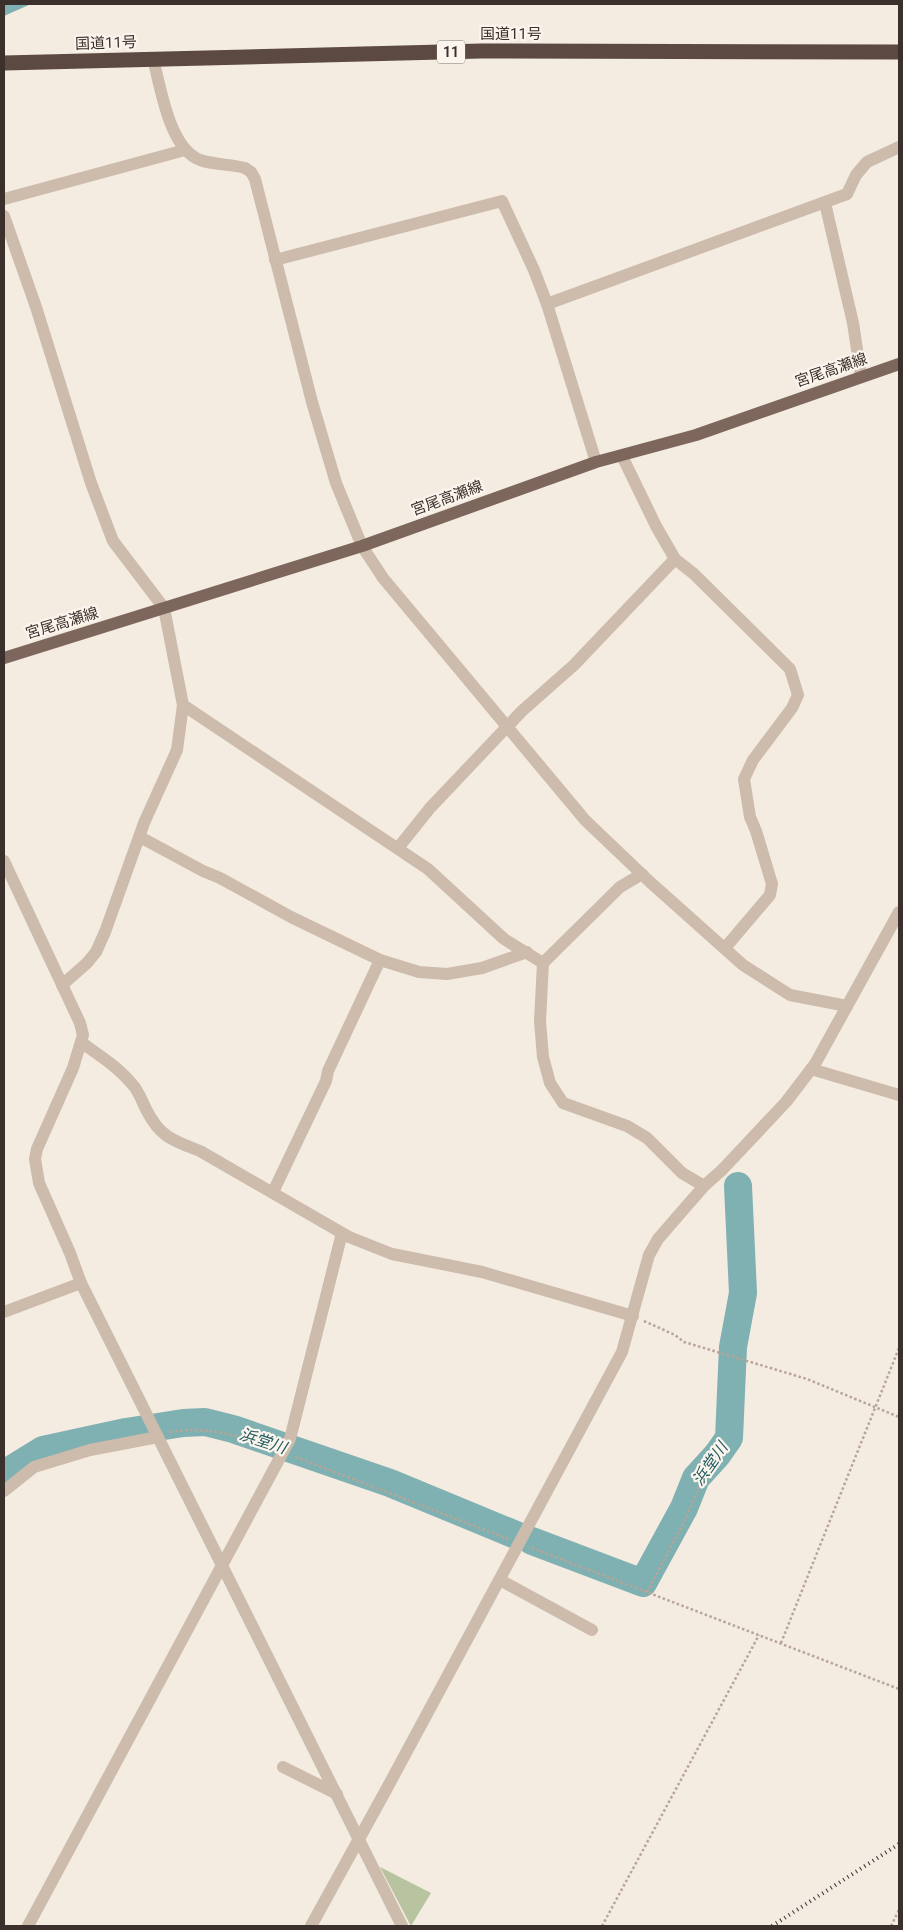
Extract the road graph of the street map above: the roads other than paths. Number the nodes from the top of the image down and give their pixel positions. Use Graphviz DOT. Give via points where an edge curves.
graph roads {
  1 [pos="899,52"];
  2 [pos="153,59"];
  3 [pos="4,63"];
  4 [pos="899,147"];
  5 [pos="185,150"];
  6 [pos="4,200"];
  7 [pos="825,203"];
  8 [pos="4,216"];
  9 [pos="275,260"];
  10 [pos="547,304"];
  11 [pos="899,364"];
  12 [pos="861,376"];
  13 [pos="622,456"];
  14 [pos="596,462"];
  15 [pos="362,546"];
  16 [pos="675,559"];
  17 [pos="164,608"];
  18 [pos="4,658"];
  19 [pos="183,705"];
  20 [pos="507,728"];
  21 [pos="140,837"];
  22 [pos="398,848"];
  23 [pos="4,861"];
  24 [pos="642,874"];
  25 [pos="899,912"];
  26 [pos="725,948"];
  27 [pos="527,952"];
  28 [pos="380,960"];
  29 [pos="543,963"];
  30 [pos="62,985"];
  31 [pos="847,1006"];
  32 [pos="82,1043"];
  33 [pos="811,1069"];
  34 [pos="899,1095"];
  35 [pos="704,1186"];
  36 [pos="272,1192"];
  37 [pos="342,1233"];
  38 [pos="81,1283"];
  39 [pos="4,1312"];
  40 [pos="633,1316"];
  41 [pos="155,1430"];
  42 [pos="4,1491"];
  43 [pos="222,1563"];
  44 [pos="500,1580"];
  45 [pos="592,1630"];
  46 [pos="283,1767"];
  47 [pos="337,1794"];
  48 [pos="358,1839"];
  49 [pos="28,1926"];
  50 [pos="311,1926"];
  51 [pos="402,1926"];
  1 -- 2 [label="highway, 国道11号 / 11" via="481,51"];
  2 -- 3 [label="highway, 国道11号 / 11"];
  2 -- 5 [label="street" via="172,125"];
  4 -- 7 [label="street" via="866,162 847,194"];
  5 -- 6 [label="street"];
  5 -- 9 [label="street" via="202,161 236,165 251,172"];
  7 -- 10 [label="street"];
  7 -- 12 [label="street" via="853,323"];
  8 -- 17 [label="street" via="113,541"];
  9 -- 10 [label="street" via="502,201"];
  9 -- 15 [label="street" via="333,474"];
  10 -- 14 [label="street"];
  11 -- 12 [label="main road, 宮尾高瀬線"];
  12 -- 13 [label="main road, 宮尾高瀬線" via="696,435"];
  13 -- 14 [label="main road, 宮尾高瀬線"];
  13 -- 16 [label="street"];
  14 -- 15 [label="main road, 宮尾高瀬線"];
  15 -- 17 [label="main road, 宮尾高瀬線"];
  15 -- 20 [label="street" via="383,578"];
  16 -- 20 [label="street" via="574,665"];
  16 -- 26 [label="street" via="790,669 798,695 753,760 744,779 750,817 772,884 770,895"];
  17 -- 18 [label="main road, 宮尾高瀬線"];
  17 -- 19 [label="street"];
  19 -- 21 [label="street" via="177,750"];
  19 -- 22 [label="street"];
  20 -- 22 [label="street" via="430,808"];
  20 -- 24 [label="street" via="585,820"];
  21 -- 28 [label="street" via="290,917"];
  21 -- 30 [label="street" via="96,952 79,972"];
  22 -- 27 [label="street" via="428,870 504,939"];
  23 -- 30 [label="street"];
  24 -- 26 [label="street"];
  24 -- 29 [label="street" via="620,887"];
  25 -- 31 [label="street"];
  26 -- 31 [label="street" via="744,965 790,995"];
  27 -- 28 [label="street" via="482,968 447,974 419,972"];
  27 -- 29 [label="street"];
  28 -- 36 [label="street"];
  29 -- 35 [label="street" via="540,1021 543,1057 550,1083 563,1103 627,1126 647,1138 682,1173"];
  30 -- 32 [label="street" via="80,1023"];
  31 -- 33 [label="street"];
  32 -- 36 [label="street" via="122,1072 162,1133"];
  32 -- 38 [label="street" via="37,1149 36,1159 39,1183"];
  33 -- 34 [label="street"];
  33 -- 35 [label="street" via="786,1102"];
  35 -- 40 [label="street" via="658,1239 649,1255"];
  36 -- 37 [label="street"];
  37 -- 40 [label="street" via="392,1254 482,1272"];
  37 -- 43 [label="street" via="287,1445"];
  38 -- 39 [label="street"];
  38 -- 41 [label="street"];
  40 -- 44 [label="street" via="622,1352"];
  41 -- 42 [label="street" via="34,1468"];
  41 -- 43 [label="street"];
  43 -- 47 [label="street"];
  43 -- 49 [label="street"];
  44 -- 45 [label="street"];
  44 -- 48 [label="street"];
  46 -- 47 [label="street"];
  47 -- 48 [label="street"];
  48 -- 50 [label="street"];
  48 -- 51 [label="street"];
}
